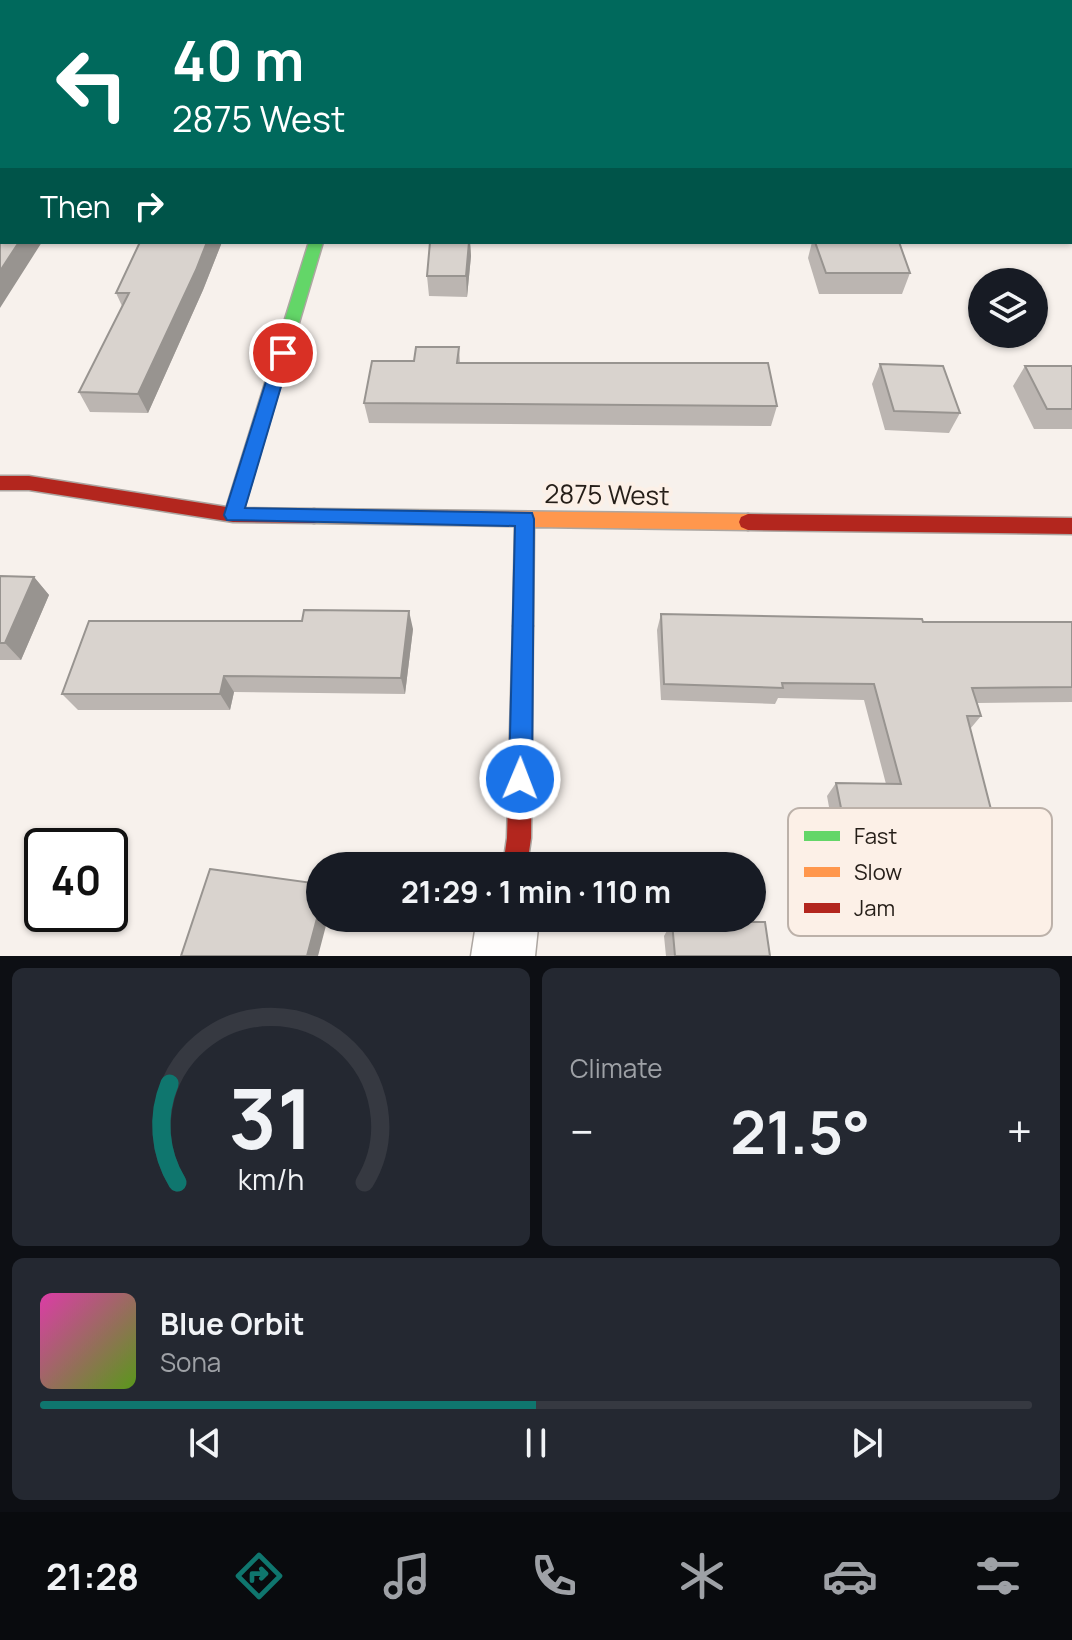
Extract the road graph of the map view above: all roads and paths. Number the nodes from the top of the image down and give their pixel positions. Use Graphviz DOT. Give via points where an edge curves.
graph roads {
  1 [pos="315,244"];
  2 [pos="0,483"];
  3 [pos="233,515"];
  4 [pos="525,519"];
  5 [pos="1072,526"];
  6 [pos="517,852"];
  7 [pos="506,932"];
  8 [pos="503,956"];
  1 -- 3 [label="street"];
  2 -- 3 [label="street, 2875 West"];
  3 -- 4 [label="street, 2875 West"];
  4 -- 5 [label="street, 2875 West"];
  4 -- 6 [label="street"];
  7 -- 8 [label="street"];
}
